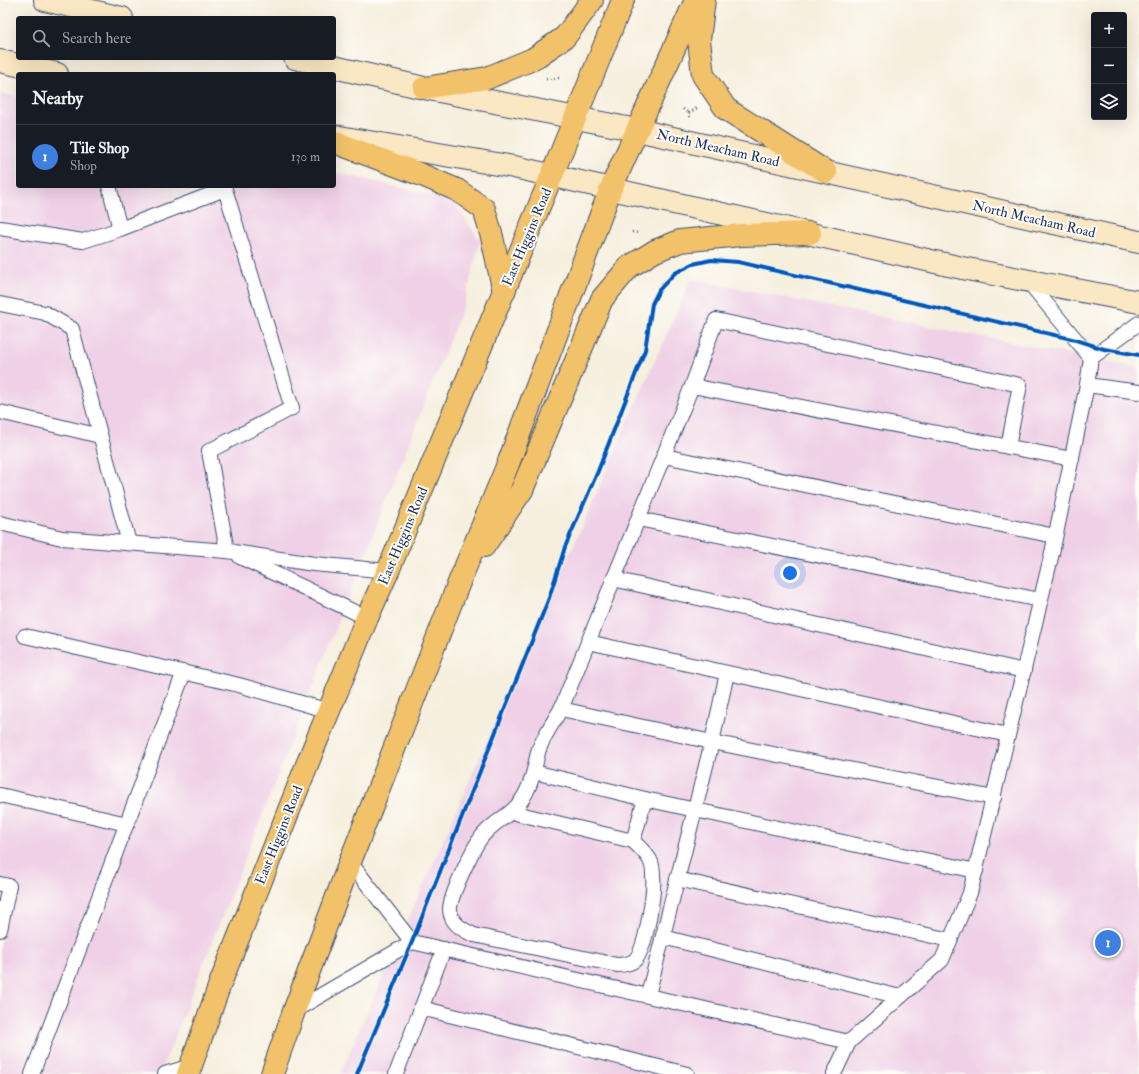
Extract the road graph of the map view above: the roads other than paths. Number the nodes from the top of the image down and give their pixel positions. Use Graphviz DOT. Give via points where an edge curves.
graph roads {
  1 [pos="44,0"];
  2 [pos="592,0"];
  3 [pos="623,0"];
  4 [pos="696,0"];
  5 [pos="704,0"];
  6 [pos="113,16"];
  7 [pos="305,60"];
  8 [pos="0,61"];
  9 [pos="48,72"];
  10 [pos="424,88"];
  11 [pos="576,117"];
  12 [pos="637,130"];
  13 [pos="336,136"];
  14 [pos="336,143"];
  15 [pos="826,172"];
  16 [pos="552,175"];
  17 [pos="110,188"];
  18 [pos="611,188"];
  19 [pos="0,228"];
  20 [pos="120,229"];
  21 [pos="810,233"];
  22 [pos="1139,242"];
  23 [pos="1027,280"];
  24 [pos="504,292"];
  25 [pos="1139,302"];
  26 [pos="0,304"];
  27 [pos="1139,324"];
  28 [pos="1091,358"];
  29 [pos="1087,385"];
  30 [pos="692,386"];
  31 [pos="1139,392"];
  32 [pos="0,412"];
  33 [pos="100,436"];
  34 [pos="1008,447"];
  35 [pos="664,456"];
  36 [pos="1072,459"];
  37 [pos="638,519"];
  38 [pos="0,523"];
  39 [pos="1055,536"];
  40 [pos="129,543"];
  41 [pos="227,551"];
  42 [pos="388,572"];
  43 [pos="613,579"];
  44 [pos="458,585"];
  45 [pos="1040,600"];
  46 [pos="367,618"];
  47 [pos="25,636"];
  48 [pos="588,642"];
  49 [pos="1024,671"];
  50 [pos="184,672"];
  51 [pos="728,673"];
  52 [pos="561,709"];
  53 [pos="329,711"];
  54 [pos="1008,735"];
  55 [pos="712,742"];
  56 [pos="534,772"];
  57 [pos="0,795"];
  58 [pos="994,798"];
  59 [pos="645,799"];
  60 [pos="695,810"];
  61 [pos="512,812"];
  62 [pos="127,824"];
  63 [pos="633,841"];
  64 [pos="350,862"];
  65 [pos="976,871"];
  66 [pos="677,879"];
  67 [pos="0,884"];
  68 [pos="0,930"];
  69 [pos="663,937"];
  70 [pos="950,940"];
  71 [pos="412,942"];
  72 [pos="444,949"];
  73 [pos="648,996"];
  74 [pos="900,997"];
  75 [pos="421,1008"];
  76 [pos="294,1011"];
  77 [pos="849,1042"];
  78 [pos="189,1070"];
  79 [pos="32,1074"];
  80 [pos="165,1074"];
  81 [pos="272,1074"];
  82 [pos="396,1074"];
  83 [pos="687,1074"];
  84 [pos="834,1074"];
  1 -- 6 [label="main road"];
  2 -- 10 [label="main road" via="565,37 533,59 487,78"];
  3 -- 11 [label="main road, East Higgins Road"];
  4 -- 12 [label="main road"];
  5 -- 15 [label="main road" via="699,40 703,75 726,109"];
  7 -- 10 [label="main road, North Meacham Road"];
  8 -- 9 [label="main road"];
  10 -- 11 [label="main road, North Meacham Road"];
  11 -- 12 [label="main road, North Meacham Road"];
  11 -- 16 [label="main road, East Higgins Road"];
  12 -- 15 [label="main road, North Meacham Road"];
  12 -- 18 [label="main road"];
  13 -- 16 [label="main road"];
  14 -- 24 [label="main road" via="457,190 484,209"];
  15 -- 22 [label="main road, North Meacham Road"];
  16 -- 18 [label="main road"];
  16 -- 24 [label="main road, East Higgins Road"];
  17 -- 20 [label="lane"];
  18 -- 21 [label="main road"];
  18 -- 44 [label="main road" via="508,464"];
  19 -- 20 [label="lane" via="83,241"];
  20 -- 41 [label="lane" via="225,189 292,408 209,451"];
  21 -- 23 [label="main road" via="962,268"];
  21 -- 44 [label="main road" via="741,235 680,241 655,251 629,267 602,299 522,490"];
  23 -- 25 [label="main road"];
  23 -- 28 [label="lane"];
  24 -- 42 [label="main road, East Higgins Road"];
  26 -- 33 [label="lane" via="45,313 72,329"];
  27 -- 28 [label="lane"];
  28 -- 29 [label="lane"];
  29 -- 31 [label="lane"];
  29 -- 36 [label="lane"];
  30 -- 34 [label="lane"];
  30 -- 34 [label="lane" via="716,320 1020,385"];
  30 -- 35 [label="lane"];
  32 -- 33 [label="lane"];
  33 -- 40 [label="lane"];
  34 -- 36 [label="lane"];
  35 -- 37 [label="lane"];
  35 -- 39 [label="lane"];
  36 -- 39 [label="lane"];
  37 -- 43 [label="lane"];
  37 -- 45 [label="lane"];
  38 -- 40 [label="lane" via="62,538"];
  39 -- 45 [label="lane"];
  40 -- 41 [label="lane"];
  41 -- 42 [label="lane"];
  41 -- 46 [label="lane"];
  42 -- 46 [label="main road, East Higgins Road"];
  43 -- 48 [label="lane"];
  43 -- 49 [label="lane"];
  44 -- 64 [label="main road"];
  45 -- 49 [label="lane"];
  46 -- 53 [label="main road, East Higgins Road"];
  47 -- 50 [label="lane"];
  48 -- 51 [label="lane"];
  48 -- 52 [label="lane"];
  49 -- 54 [label="lane"];
  50 -- 53 [label="lane"];
  50 -- 62 [label="lane"];
  51 -- 54 [label="lane"];
  51 -- 55 [label="lane"];
  52 -- 55 [label="lane"];
  52 -- 56 [label="lane" via="548,728"];
  53 -- 78 [label="main road, East Higgins Road" via="220,984"];
  54 -- 58 [label="lane"];
  55 -- 58 [label="lane"];
  55 -- 60 [label="lane"];
  56 -- 59 [label="lane"];
  56 -- 61 [label="lane" via="523,799"];
  57 -- 62 [label="lane"];
  58 -- 65 [label="lane"];
  59 -- 60 [label="lane"];
  59 -- 63 [label="lane"];
  60 -- 65 [label="lane"];
  60 -- 66 [label="lane"];
  61 -- 63 [label="lane"];
  61 -- 63 [label="lane" via="494,824 477,842 451,902 450,911 454,921 474,935 618,966 635,960 647,929 654,874 650,861"];
  62 -- 79 [label="lane"];
  64 -- 71 [label="lane"];
  64 -- 76 [label="main road"];
  65 -- 70 [label="lane" via="970,893"];
  66 -- 69 [label="lane"];
  66 -- 70 [label="lane"];
  67 -- 68 [label="lane" via="9,886"];
  69 -- 73 [label="lane"];
  69 -- 74 [label="lane"];
  70 -- 74 [label="lane" via="942,960"];
  71 -- 72 [label="lane"];
  71 -- 76 [label="lane"];
  72 -- 73 [label="lane"];
  72 -- 75 [label="lane"];
  73 -- 77 [label="lane"];
  74 -- 77 [label="lane"];
  75 -- 82 [label="lane"];
  75 -- 83 [label="lane"];
  76 -- 81 [label="main road"];
  77 -- 84 [label="lane"];
  78 -- 80 [label="lane"];
}
